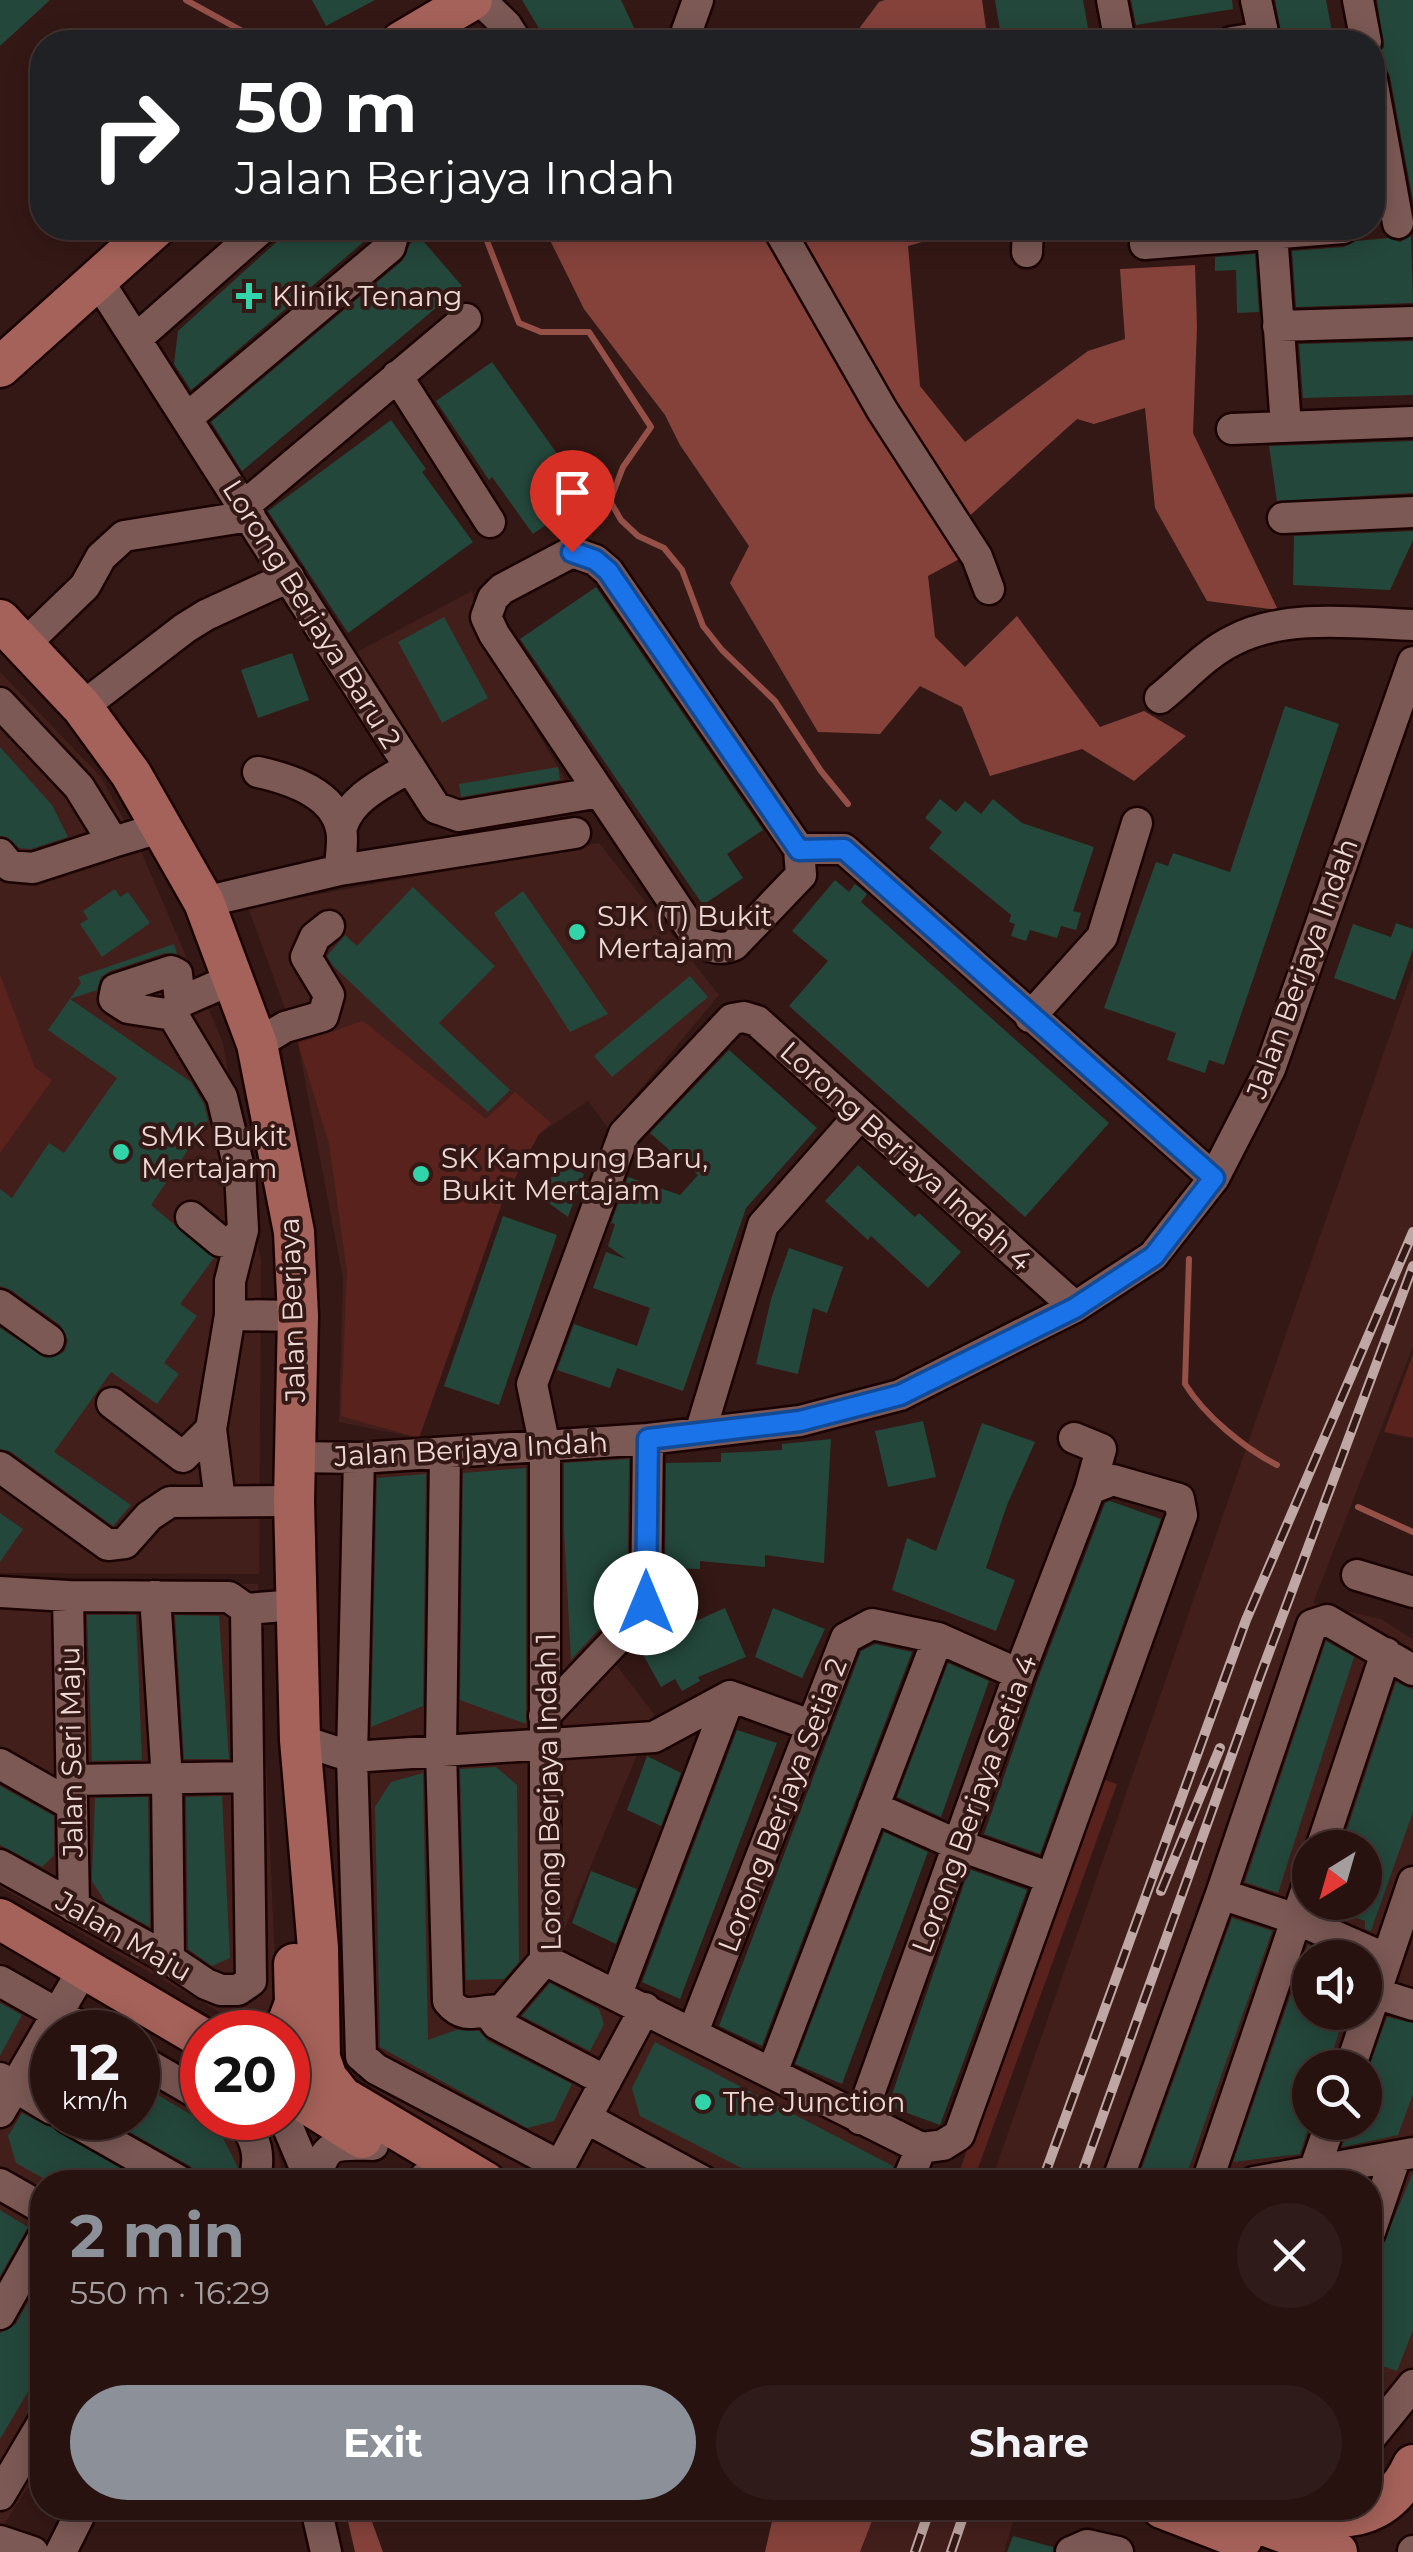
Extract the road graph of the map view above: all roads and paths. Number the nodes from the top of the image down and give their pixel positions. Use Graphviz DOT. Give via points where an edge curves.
graph roads {
  1 [pos="476,0"];
  2 [pos="698,0"];
  3 [pos="1112,0"];
  4 [pos="1256,0"];
  5 [pos="1358,0"];
  6 [pos="422,30"];
  7 [pos="510,30"];
  8 [pos="686,30"];
  9 [pos="1118,30"];
  10 [pos="1263,30"];
  11 [pos="1364,30"];
  12 [pos="1385,164"];
  13 [pos="1394,223"];
  14 [pos="141,240"];
  15 [pos="248,240"];
  16 [pos="392,240"];
  17 [pos="785,240"];
  18 [pos="1169,240"];
  19 [pos="1272,240"];
  20 [pos="1146,244"];
  21 [pos="97,278"];
  22 [pos="466,319"];
  23 [pos="1413,322"];
  24 [pos="1278,326"];
  25 [pos="136,339"];
  26 [pos="0,367"];
  27 [pos="397,376"];
  28 [pos="186,418"];
  29 [pos="1413,422"];
  30 [pos="1286,426"];
  31 [pos="1232,428"];
  32 [pos="247,511"];
  33 [pos="1413,512"];
  34 [pos="1284,518"];
  35 [pos="490,522"];
  36 [pos="289,578"];
  37 [pos="989,589"];
  38 [pos="1413,624"];
  39 [pos="12,633"];
  40 [pos="1412,667"];
  41 [pos="1160,698"];
  42 [pos="0,703"];
  43 [pos="82,707"];
  44 [pos="410,767"];
  45 [pos="258,772"];
  46 [pos="600,792"];
  47 [pos="1137,823"];
  48 [pos="163,827"];
  49 [pos="342,828"];
  50 [pos="575,833"];
  51 [pos="113,842"];
  52 [pos="799,850"];
  53 [pos="0,854"];
  54 [pos="340,870"];
  55 [pos="204,902"];
  56 [pos="329,926"];
  57 [pos="235,978"];
  58 [pos="1030,1017"];
  59 [pos="732,1019"];
  60 [pos="257,1044"];
  61 [pos="860,1115"];
  62 [pos="1214,1178"];
  63 [pos="191,1217"];
  64 [pos="242,1230"];
  65 [pos="0,1304"];
  66 [pos="1075,1308"];
  67 [pos="230,1315"];
  68 [pos="298,1316"];
  69 [pos="49,1340"];
  70 [pos="112,1403"];
  71 [pos="211,1428"];
  72 [pos="700,1433"];
  73 [pos="1074,1438"];
  74 [pos="648,1439"];
  75 [pos="545,1446"];
  76 [pos="445,1453"];
  77 [pos="183,1456"];
  78 [pos="295,1457"];
  79 [pos="359,1458"];
  80 [pos="0,1466"];
  81 [pos="1090,1489"];
  82 [pos="220,1501"];
  83 [pos="294,1501"];
  84 [pos="170,1502"];
  85 [pos="1357,1575"];
  86 [pos="0,1592"];
  87 [pos="1413,1592"];
  88 [pos="68,1596"];
  89 [pos="155,1596"];
  90 [pos="296,1605"];
  91 [pos="246,1608"];
  92 [pos="938,1638"];
  93 [pos="1386,1654"];
  94 [pos="1413,1670"];
  95 [pos="1020,1674"];
  96 [pos="730,1696"];
  97 [pos="813,1726"];
  98 [pos="544,1730"];
  99 [pos="300,1740"];
  100 [pos="440,1751"];
  101 [pos="352,1757"];
  102 [pos="0,1764"];
  103 [pos="248,1777"];
  104 [pos="167,1780"];
  105 [pos="72,1793"];
  106 [pos="873,1807"];
  107 [pos="304,1815"];
  108 [pos="1326,1830"];
  109 [pos="958,1845"];
  110 [pos="0,1865"];
  111 [pos="1050,1878"];
  112 [pos="1413,1882"];
  113 [pos="1222,1894"];
  114 [pos="74,1907"];
  115 [pos="1292,1918"];
  116 [pos="0,1919"];
  117 [pos="1296,1920"];
  118 [pos="1298,1920"];
  119 [pos="169,1959"];
  120 [pos="1387,1959"];
  121 [pos="545,1960"];
  122 [pos="84,1968"];
  123 [pos="1382,1973"];
  124 [pos="0,1982"];
  125 [pos="617,1994"];
  126 [pos="1382,1995"];
  127 [pos="1413,2005"];
  128 [pos="645,2008"];
  129 [pos="51,2010"];
  130 [pos="60,2010"];
  131 [pos="292,2010"];
  132 [pos="488,2011"];
  133 [pos="180,2022"];
  134 [pos="693,2032"];
  135 [pos="30,2055"];
  136 [pos="772,2073"];
  137 [pos="606,2081"];
  138 [pos="5,2092"];
  139 [pos="30,2101"];
  140 [pos="310,2106"];
  141 [pos="586,2118"];
  142 [pos="860,2119"];
  143 [pos="107,2140"];
  144 [pos="255,2140"];
  145 [pos="294,2140"];
  146 [pos="1325,2140"];
  147 [pos="373,2145"];
  148 [pos="921,2148"];
  149 [pos="1409,2154"];
  150 [pos="160,2170"];
  151 [pos="256,2170"];
  152 [pos="308,2170"];
  153 [pos="317,2170"];
  154 [pos="410,2170"];
  155 [pos="465,2170"];
  156 [pos="545,2170"];
  157 [pos="554,2170"];
  158 [pos="682,2170"];
  159 [pos="913,2170"];
  160 [pos="1121,2170"];
  161 [pos="1211,2170"];
  162 [pos="1314,2170"];
  163 [pos="1320,2170"];
  164 [pos="0,2184"];
  165 [pos="30,2201"];
  166 [pos="1382,2208"];
  167 [pos="30,2260"];
  168 [pos="0,2314"];
  169 [pos="1413,2385"];
  170 [pos="1382,2423"];
  171 [pos="30,2444"];
  172 [pos="1413,2465"];
  173 [pos="0,2494"];
  174 [pos="1382,2505"];
  175 [pos="77,2520"];
  176 [pos="319,2520"];
  177 [pos="1193,2520"];
  178 [pos="1250,2520"];
  179 [pos="0,2542"];
  180 [pos="1273,2551"];
  181 [pos="33,2552"];
  182 [pos="61,2552"];
  183 [pos="326,2552"];
  184 [pos="1071,2552"];
  185 [pos="1118,2552"];
  186 [pos="1337,2552"];
  1 -- 6 [label="main road"];
  1 -- 7 [label="street"];
  2 -- 8 [label="street"];
  3 -- 9 [label="street"];
  4 -- 10 [label="street"];
  5 -- 11 [label="street"];
  12 -- 13 [label="street"];
  14 -- 21 [label="main road"];
  15 -- 25 [label="street"];
  16 -- 28 [label="street"];
  17 -- 37 [label="street"];
  18 -- 20 [label="street"];
  19 -- 24 [label="street"];
  21 -- 25 [label="street, Lorong Berjaya Baru 2"];
  21 -- 26 [label="main road"];
  22 -- 27 [label="street"];
  23 -- 24 [label="street"];
  24 -- 30 [label="street"];
  25 -- 28 [label="street, Lorong Berjaya Baru 2"];
  27 -- 32 [label="street"];
  27 -- 35 [label="street"];
  28 -- 32 [label="street, Lorong Berjaya Baru 2"];
  29 -- 30 [label="street"];
  30 -- 31 [label="street"];
  32 -- 36 [label="street, Lorong Berjaya Baru 2"];
  32 -- 39 [label="street" via="124,536 100,557 85,586"];
  33 -- 34 [label="street"];
  36 -- 43 [label="street" via="206,615"];
  36 -- 44 [label="street, Lorong Berjaya Baru 2"];
  38 -- 41 [label="street" via="1274,627 1236,638"];
  39 -- 43 [label="main road, Jalan Berjaya"];
  40 -- 62 [label="street, Jalan Berjaya Indah" via="1270,1070"];
  42 -- 51 [label="street" via="79,787"];
  43 -- 48 [label="main road, Jalan Berjaya"];
  44 -- 46 [label="street, Lorong Berjaya Baru 2" via="436,808 459,816"];
  44 -- 49 [label="street" via="367,793 346,813"];
  45 -- 49 [label="street" via="322,796"];
  46 -- 52 [label="street" via="709,947 734,945 801,875"];
  46 -- 52 [label="street" via="486,617 502,590 572,552 608,571"];
  47 -- 58 [label="street" via="1102,937"];
  48 -- 51 [label="street"];
  48 -- 55 [label="main road, Jalan Berjaya"];
  49 -- 54 [label="street"];
  50 -- 54 [label="street"];
  51 -- 53 [label="street" via="33,868 10,866"];
  52 -- 58 [label="street" via="844,849"];
  54 -- 55 [label="street"];
  55 -- 57 [label="main road, Jalan Berjaya"];
  56 -- 60 [label="street" via="306,957 329,995 323,1016"];
  57 -- 60 [label="main road, Jalan Berjaya"];
  57 -- 64 [label="street" via="176,1008 222,1097 240,1172"];
  58 -- 62 [label="street"];
  59 -- 61 [label="street, Lorong Berjaya Indah 4" via="756,1021"];
  59 -- 75 [label="street, Lorong Berjaya Indah 1" via="624,1134 532,1384"];
  60 -- 68 [label="main road, Jalan Berjaya" via="294,1232"];
  61 -- 66 [label="street, Lorong Berjaya Indah 4"];
  61 -- 72 [label="street" via="763,1226"];
  62 -- 66 [label="street, Jalan Berjaya Indah" via="1154,1256"];
  63 -- 64 [label="street" via="220,1241 231,1243"];
  64 -- 67 [label="street"];
  65 -- 69 [label="street"];
  66 -- 72 [label="street, Jalan Berjaya Indah" via="900,1395 800,1421"];
  67 -- 68 [label="street"];
  67 -- 71 [label="street"];
  68 -- 78 [label="main road, Jalan Berjaya"];
  70 -- 77 [label="street"];
  71 -- 77 [label="street"];
  71 -- 82 [label="street"];
  72 -- 74 [label="street, Jalan Berjaya Indah"];
  73 -- 81 [label="street, Lorong Berjaya Setia 4" via="1101,1449"];
  74 -- 75 [label="street, Jalan Berjaya Indah"];
  74 -- 98 [label="street" via="646,1603"];
  75 -- 76 [label="street, Jalan Berjaya Indah"];
  75 -- 98 [label="street, Lorong Berjaya Indah 1"];
  76 -- 79 [label="street, Jalan Berjaya Indah"];
  76 -- 100 [label="street"];
  77 -- 84 [label="street"];
  78 -- 79 [label="street, Jalan Berjaya Indah"];
  78 -- 83 [label="main road, Jalan Berjaya"];
  79 -- 101 [label="street"];
  80 -- 84 [label="street" via="108,1544 125,1543"];
  81 -- 95 [label="street, Lorong Berjaya Setia 4"];
  81 -- 111 [label="street" via="1114,1480 1180,1499 1182,1515"];
  82 -- 83 [label="street"];
  82 -- 84 [label="street"];
  83 -- 90 [label="main road, Jalan Berjaya"];
  85 -- 87 [label="street"];
  86 -- 88 [label="street"];
  88 -- 89 [label="street"];
  88 -- 105 [label="street, Jalan Seri Maju"];
  89 -- 91 [label="street" via="228,1596"];
  89 -- 104 [label="street"];
  90 -- 91 [label="street"];
  90 -- 99 [label="main road, Jalan Berjaya"];
  91 -- 103 [label="street"];
  92 -- 95 [label="street, Lorong Berjaya Setia 2"];
  92 -- 97 [label="street, Lorong Berjaya Setia 2" via="872,1624 846,1638"];
  92 -- 106 [label="street"];
  93 -- 94 [label="street"];
  93 -- 108 [label="street"];
  93 -- 113 [label="street" via="1326,1620 1312,1625"];
  95 -- 109 [label="street, Lorong Berjaya Setia 4"];
  96 -- 97 [label="street"];
  96 -- 98 [label="street" via="654,1737"];
  96 -- 125 [label="street"];
  97 -- 134 [label="street, Lorong Berjaya Setia 2"];
  98 -- 100 [label="street"];
  98 -- 121 [label="street, Lorong Berjaya Indah 1"];
  99 -- 101 [label="street"];
  99 -- 107 [label="main road, Jalan Berjaya"];
  100 -- 101 [label="street"];
  100 -- 132 [label="street" via="448,2001 468,2014"];
  101 -- 156 [label="street" via="361,2056"];
  102 -- 105 [label="street"];
  103 -- 104 [label="street"];
  103 -- 119 [label="street, Jalan Maju" via="251,1981 221,1990"];
  104 -- 105 [label="street"];
  104 -- 119 [label="street"];
  105 -- 114 [label="street, Jalan Seri Maju"];
  106 -- 109 [label="street"];
  106 -- 136 [label="street"];
  107 -- 131 [label="main road"];
  107 -- 155 [label="main road, Jalan Berjaya" via="318,1948 320,2058 327,2078 342,2098"];
  109 -- 111 [label="street"];
  109 -- 142 [label="street, Lorong Berjaya Setia 4"];
  110 -- 114 [label="street, Jalan Maju"];
  111 -- 148 [label="street" via="959,2135"];
  112 -- 120 [label="street"];
  113 -- 115 [label="street"];
  113 -- 160 [label="street"];
  114 -- 119 [label="street, Jalan Maju"];
  116 -- 122 [label="main road, Jalan Maju"];
  117 -- 161 [label="street"];
  118 -- 120 [label="street"];
  120 -- 123 [label="street"];
  121 -- 125 [label="street, Lorong Berjaya Indah 1"];
  121 -- 132 [label="street" via="502,2010"];
  122 -- 130 [label="street"];
  122 -- 133 [label="main road, Jalan Maju"];
  124 -- 129 [label="street"];
  125 -- 128 [label="street, Lorong Berjaya Indah 1"];
  126 -- 127 [label="street"];
  128 -- 134 [label="street, Lorong Berjaya Indah 1"];
  128 -- 137 [label="street"];
  132 -- 137 [label="street" via="498,2024"];
  134 -- 136 [label="street, Lorong Berjaya Indah 1"];
  135 -- 138 [label="street"];
  136 -- 142 [label="street, Lorong Berjaya Indah 1"];
  137 -- 141 [label="street"];
  138 -- 139 [label="street"];
  140 -- 147 [label="main road"];
  141 -- 157 [label="street"];
  141 -- 158 [label="street"];
  142 -- 148 [label="street, Lorong Berjaya Indah 1"];
  143 -- 150 [label="street"];
  144 -- 151 [label="street"];
  145 -- 152 [label="street"];
  146 -- 162 [label="street"];
  147 -- 153 [label="street" via="339,2144 322,2156"];
  147 -- 154 [label="main road"];
  148 -- 159 [label="street"];
  149 -- 163 [label="street"];
  149 -- 166 [label="street"];
  164 -- 165 [label="street"];
  167 -- 168 [label="street"];
  169 -- 170 [label="street"];
  171 -- 173 [label="street"];
  172 -- 174 [label="main road"];
  175 -- 182 [label="street"];
  176 -- 183 [label="street"];
  177 -- 180 [label="main road"];
  178 -- 186 [label="main road"];
  179 -- 181 [label="street"];
  184 -- 185 [label="street" via="1088,2544"];
}
